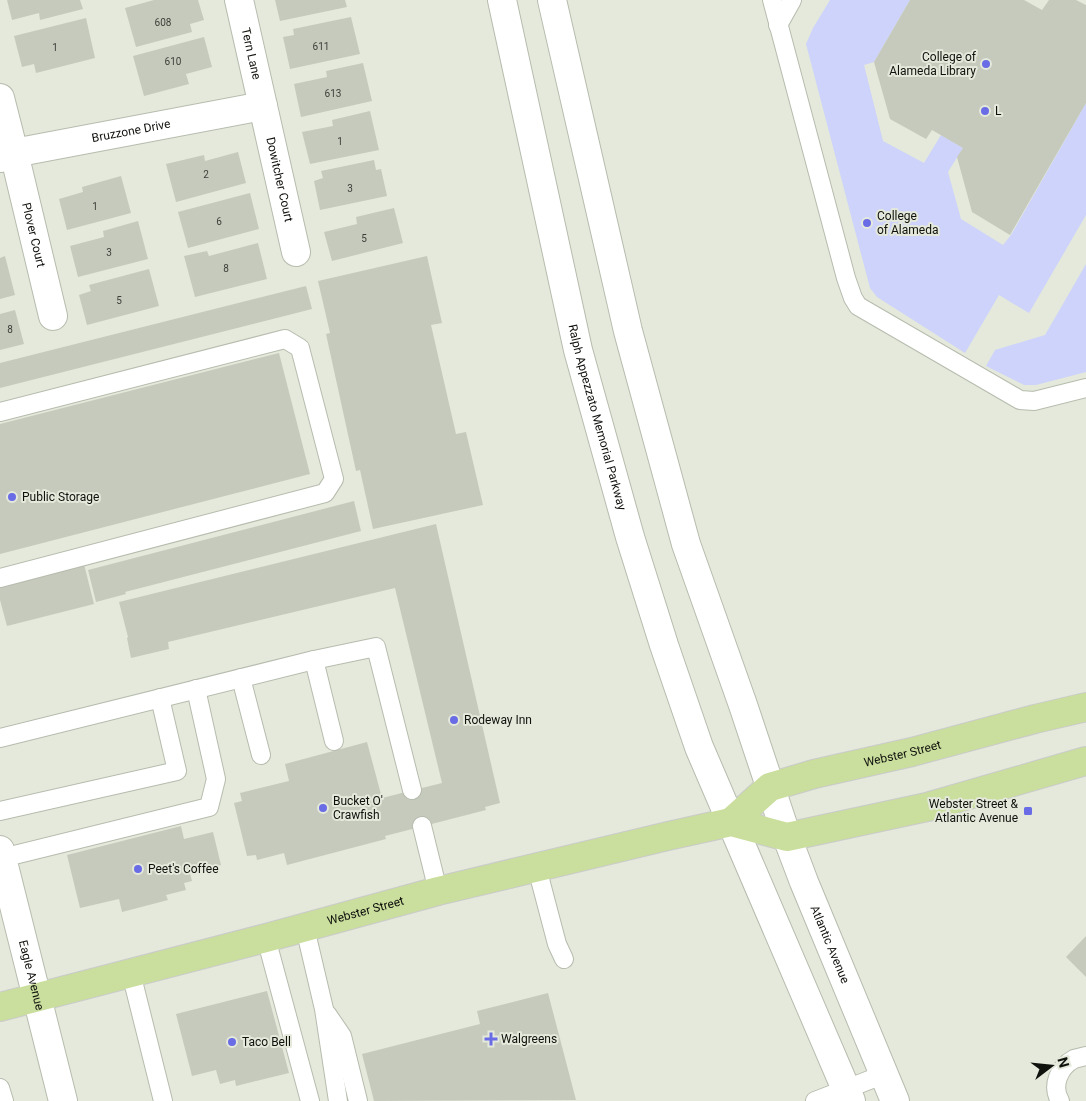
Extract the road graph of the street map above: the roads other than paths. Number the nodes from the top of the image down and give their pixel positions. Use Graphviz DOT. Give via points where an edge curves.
graph roads {
  1 [pos="239,0"];
  2 [pos="502,0"];
  3 [pos="552,0"];
  4 [pos="772,0"];
  5 [pos="792,0"];
  6 [pos="778,24"];
  7 [pos="0,98"];
  8 [pos="263,106"];
  9 [pos="7,156"];
  10 [pos="296,252"];
  11 [pos="53,316"];
  12 [pos="1086,388"];
  13 [pos="0,412"];
  14 [pos="0,578"];
  15 [pos="314,660"];
  16 [pos="241,678"];
  17 [pos="196,689"];
  18 [pos="160,698"];
  19 [pos="1086,707"];
  20 [pos="0,738"];
  21 [pos="334,740"];
  22 [pos="261,755"];
  23 [pos="1086,761"];
  24 [pos="770,787"];
  25 [pos="412,790"];
  26 [pos="0,811"];
  27 [pos="731,822"];
  28 [pos="422,826"];
  29 [pos="787,837"];
  30 [pos="1,854"];
  31 [pos="537,868"];
  32 [pos="438,891"];
  33 [pos="305,928"];
  34 [pos="266,938"];
  35 [pos="564,959"];
  36 [pos="131,973"];
  37 [pos="36,997"];
  38 [pos="0,1007"];
  39 [pos="324,1009"];
  40 [pos="1086,1056"];
  41 [pos="885,1074"];
  42 [pos="0,1088"];
  43 [pos="849,1094"];
  44 [pos="1056,1100"];
  45 [pos="4,1101"];
  46 [pos="63,1101"];
  47 [pos="163,1101"];
  48 [pos="310,1101"];
  49 [pos="338,1101"];
  50 [pos="358,1101"];
  51 [pos="815,1101"];
  52 [pos="896,1101"];
  1 -- 8 [label="street, Tern Lane"];
  2 -- 27 [label="street, Ralph Appezzato Memorial Parkway" via="578,350 630,537 699,747"];
  3 -- 24 [label="street" via="628,330 686,544"];
  4 -- 6 [label="lane"];
  5 -- 6 [label="lane"];
  6 -- 12 [label="lane" via="846,278 858,306 1020,400 1034,401"];
  7 -- 9 [label="street, Plover Court"];
  8 -- 9 [label="street, Bruzzone Drive"];
  8 -- 10 [label="street, Dowitcher Court"];
  9 -- 11 [label="street, Plover Court"];
  13 -- 14 [label="lane" via="285,339 300,348 334,479 325,493"];
  15 -- 16 [label="lane"];
  15 -- 21 [label="lane"];
  15 -- 25 [label="lane" via="376,647"];
  16 -- 17 [label="lane"];
  16 -- 22 [label="lane"];
  17 -- 18 [label="lane"];
  17 -- 30 [label="lane" via="216,779 209,807"];
  18 -- 20 [label="lane"];
  18 -- 26 [label="lane" via="177,771"];
  19 -- 24 [label="main road, Webster Street"];
  23 -- 29 [label="main road, Webster Street" via="927,807"];
  24 -- 27 [label="main road, Webster Street"];
  24 -- 29 [label="street, Atlantic Avenue"];
  27 -- 29 [label="main road, Webster Street"];
  27 -- 31 [label="main road, Webster Street"];
  27 -- 43 [label="street"];
  28 -- 32 [label="lane"];
  29 -- 41 [label="street, Atlantic Avenue"];
  30 -- 37 [label="street, Eagle Avenue"];
  31 -- 32 [label="main road, Webster Street"];
  31 -- 35 [label="lane"];
  32 -- 33 [label="main road, Webster Street"];
  33 -- 34 [label="main road, Webster Street"];
  33 -- 39 [label="lane"];
  34 -- 36 [label="main road, Webster Street"];
  34 -- 48 [label="lane"];
  36 -- 37 [label="main road, Webster Street"];
  36 -- 47 [label="lane"];
  37 -- 38 [label="main road, Webster Street"];
  37 -- 46 [label="street, Eagle Avenue"];
  39 -- 49 [label="lane"];
  39 -- 50 [label="lane" via="342,1036"];
  40 -- 44 [label="lane" via="1066,1064 1058,1074"];
  41 -- 43 [label="lane"];
  41 -- 52 [label="street, Atlantic Avenue"];
  42 -- 45 [label="lane"];
  43 -- 51 [label="lane"];
}
